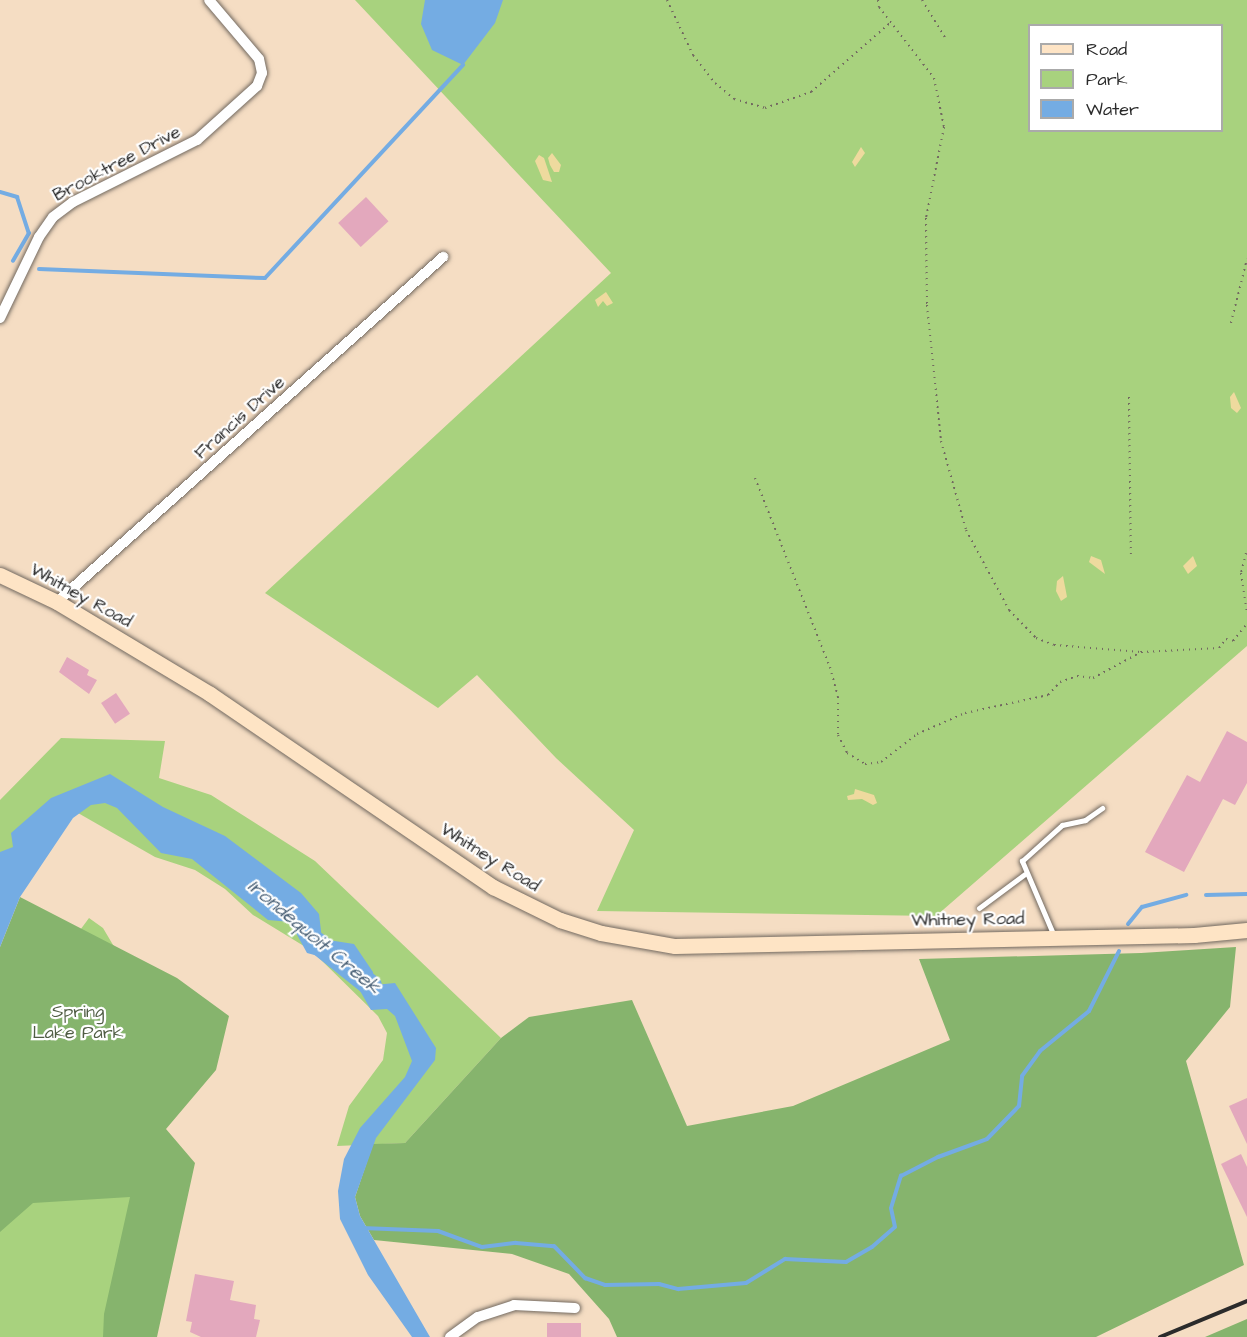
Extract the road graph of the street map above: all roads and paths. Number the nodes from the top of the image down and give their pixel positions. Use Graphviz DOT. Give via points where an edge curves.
graph roads {
  1 [pos="209,0"];
  2 [pos="667,0"];
  3 [pos="878,0"];
  4 [pos="922,0"];
  5 [pos="891,22"];
  6 [pos="946,39"];
  7 [pos="443,257"];
  8 [pos="1247,260"];
  9 [pos="0,318"];
  10 [pos="1231,323"];
  11 [pos="1129,397"];
  12 [pos="755,478"];
  13 [pos="1245,553"];
  14 [pos="1131,554"];
  15 [pos="0,575"];
  16 [pos="57,602"];
  17 [pos="1247,613"];
  18 [pos="1247,624"];
  19 [pos="1142,652"];
  20 [pos="1102,808"];
  21 [pos="1025,874"];
  22 [pos="979,908"];
  23 [pos="1247,930"];
  24 [pos="1054,938"];
  25 [pos="574,1308"];
  26 [pos="450,1337"];
  1 -- 9 [label="street, Brooktree Drive" via="259,59 262,73 256,86 197,140 73,202 53,217 39,237"];
  2 -- 5 [label="path" via="693,56 715,82 734,99 765,108 812,92"];
  3 -- 5 [label="path"];
  4 -- 6 [label="path"];
  5 -- 19 [label="path" via="934,78 944,127 926,218 927,305 941,441 966,530 1009,610 1036,638 1054,645"];
  7 -- 16 [label="street, Francis Drive"];
  8 -- 10 [label="path"];
  11 -- 14 [label="path"];
  12 -- 19 [label="path" via="830,667 838,697 838,735 847,753 865,764 881,762 917,734 965,713 1048,695 1060,682 1077,676 1093,678"];
  13 -- 17 [label="path" via="1241,573"];
  15 -- 16 [label="main road, Whitney Road"];
  16 -- 24 [label="main road, Whitney Road" via="279,739 493,887 560,920 637,941 675,946"];
  18 -- 19 [label="path" via="1233,641 1227,639 1219,648"];
  20 -- 21 [label="lane" via="1085,820 1073,820 1053,832 1023,858"];
  21 -- 22 [label="lane"];
  21 -- 24 [label="lane"];
  23 -- 24 [label="main road, Whitney Road"];
  25 -- 26 [label="street" via="514,1305 478,1317"];
}
